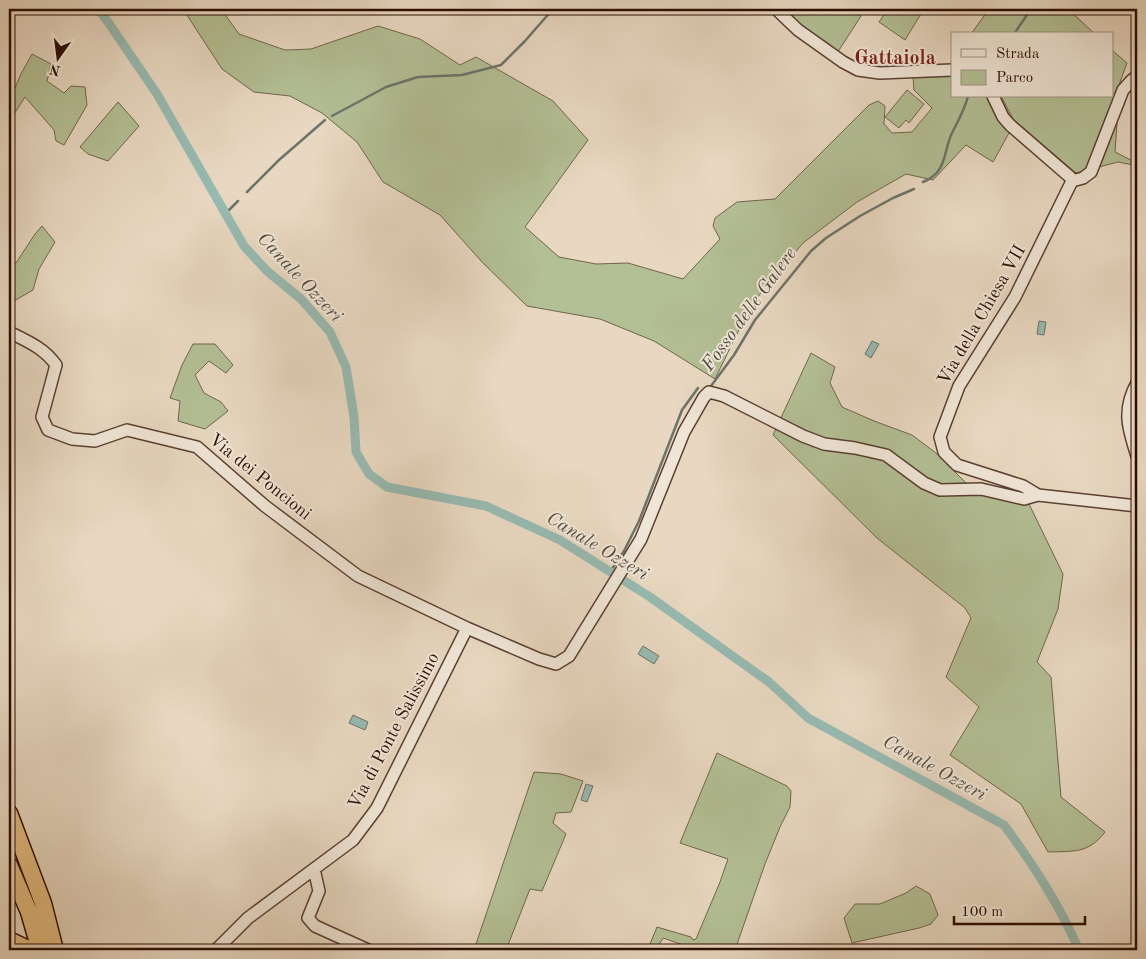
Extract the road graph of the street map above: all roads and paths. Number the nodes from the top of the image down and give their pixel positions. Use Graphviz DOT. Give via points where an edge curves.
graph roads {
  1 [pos="776,9"];
  2 [pos="951,70"];
  3 [pos="1137,76"];
  4 [pos="994,98"];
  5 [pos="1072,182"];
  6 [pos="9,332"];
  7 [pos="1137,384"];
  8 [pos="1137,456"];
  9 [pos="1038,496"];
  10 [pos="1137,506"];
  11 [pos="467,628"];
  12 [pos="9,813"];
  13 [pos="9,864"];
  14 [pos="314,869"];
  15 [pos="36,907"];
  16 [pos="9,940"];
  17 [pos="30,950"];
  18 [pos="40,950"];
  19 [pos="55,950"];
  20 [pos="216,950"];
  21 [pos="368,950"];
  1 -- 2 [label="street" via="805,36 858,70 880,73"];
  3 -- 5 [label="street" via="1123,90 1091,172"];
  4 -- 5 [label="street" via="1003,118"];
  5 -- 9 [label="street, Via della Chiesa VII" via="1015,297 959,386 940,437 944,452 957,465 1023,486"];
  6 -- 11 [label="street, Via dei Poncioni" via="38,346 56,365 42,417 48,430 72,439 95,441 127,430 196,447 265,506 358,576"];
  7 -- 8 [label="street" via="1127,412"];
  9 -- 10 [label="street"];
  9 -- 11 [label="street" via="1024,499 981,489 940,490 924,483 886,455 824,444 724,396 709,392 684,432 641,539 569,656 556,664"];
  11 -- 14 [label="street, Via di Ponte Salissimo" via="377,808 353,840"];
  12 -- 15 [label="highway"];
  13 -- 15 [label="highway"];
  14 -- 20 [label="street, Via di Ponte Salissimo" via="248,918"];
  14 -- 21 [label="street" via="319,890 308,918 315,926"];
  15 -- 18 [label="highway"];
  15 -- 19 [label="highway"];
  16 -- 17 [label="highway"];
}
